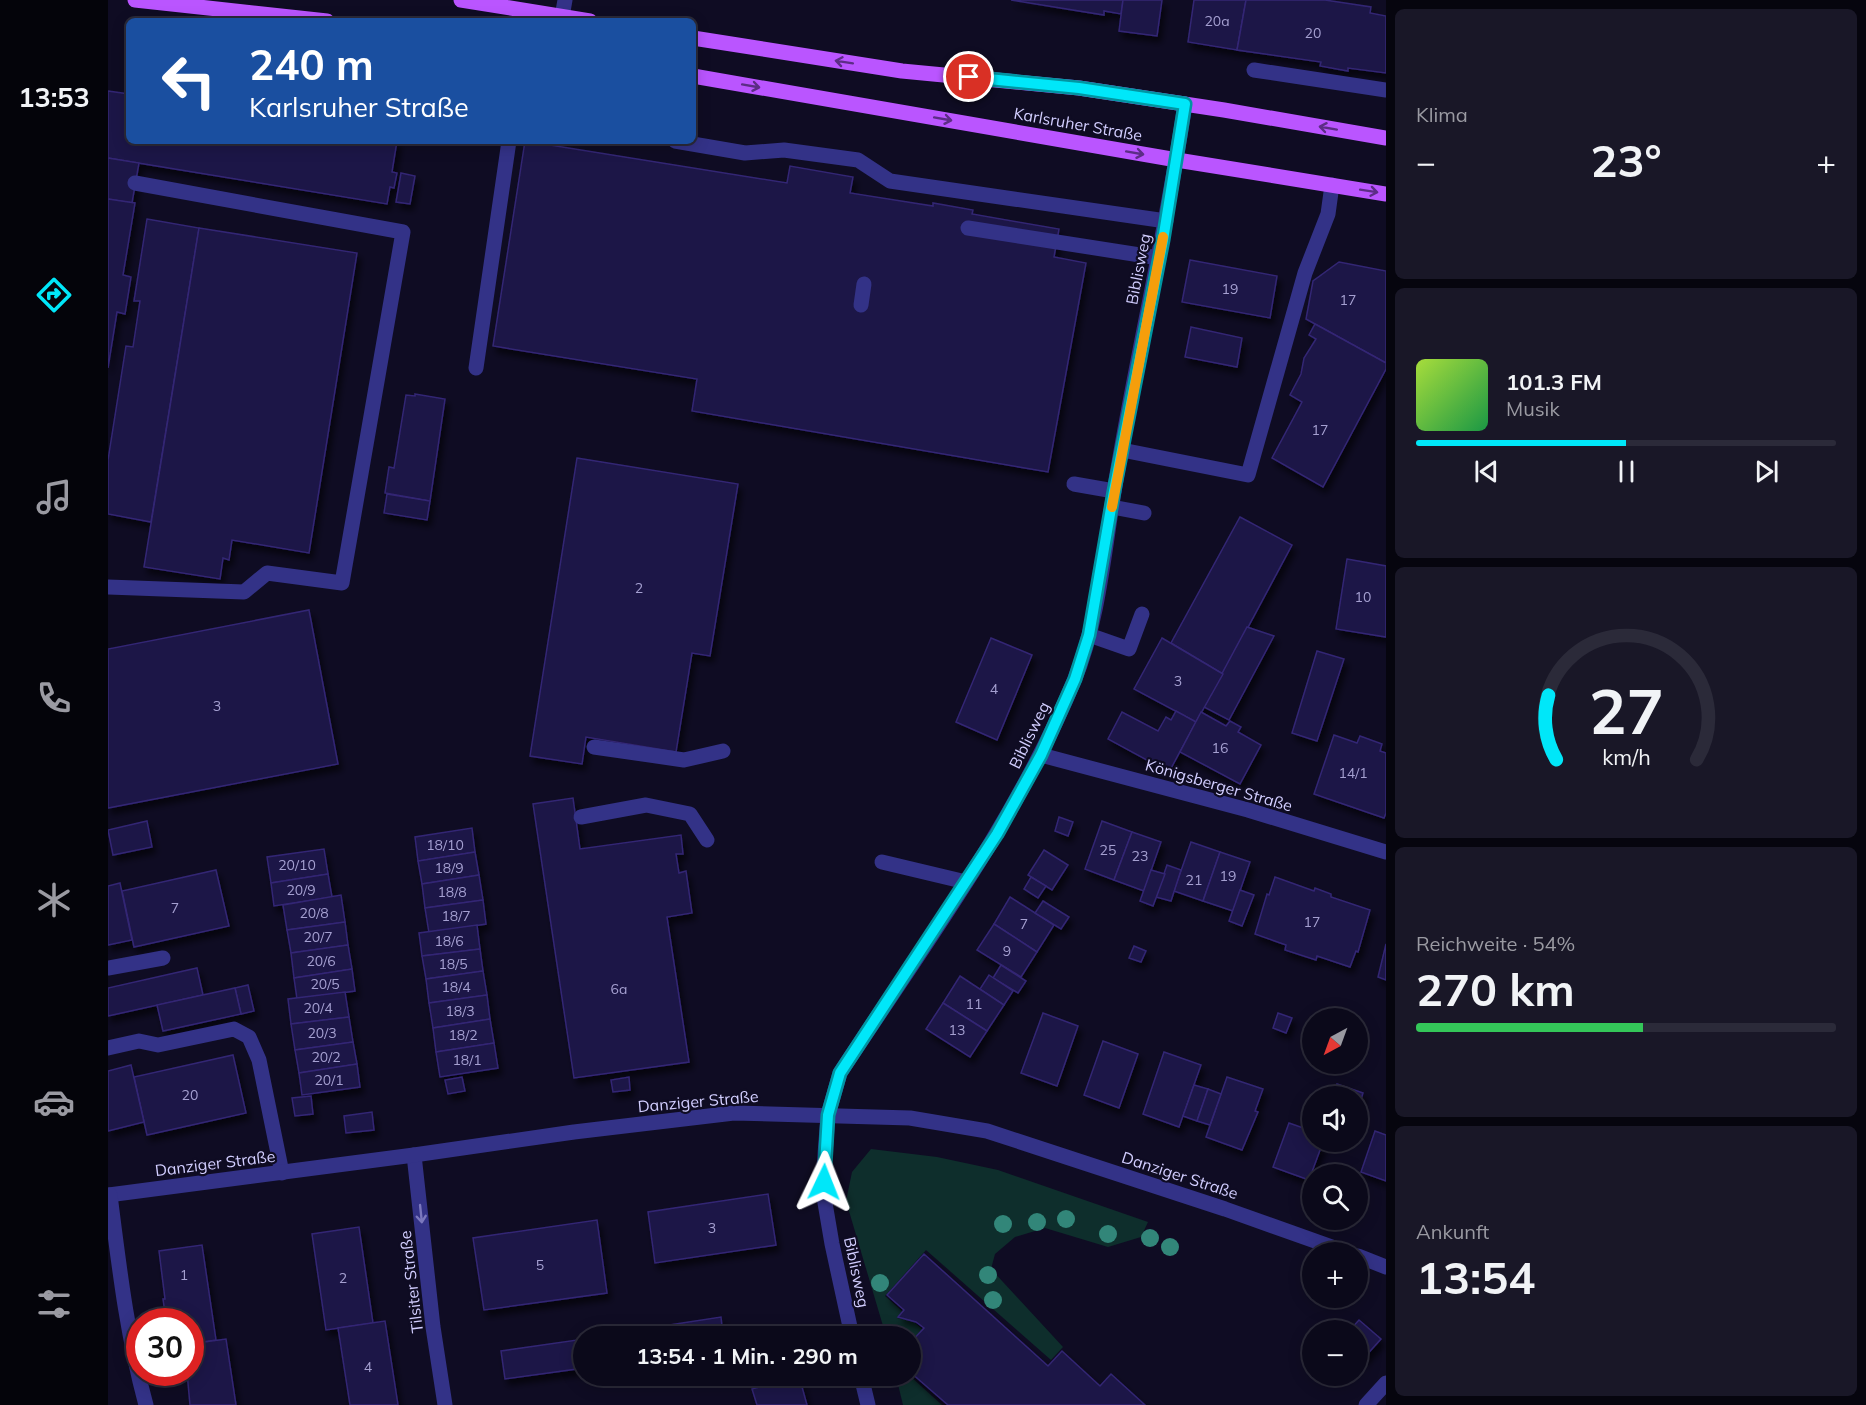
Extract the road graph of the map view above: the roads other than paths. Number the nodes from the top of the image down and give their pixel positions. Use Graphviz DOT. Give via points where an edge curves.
graph roads {
  1 [pos="135,0"];
  2 [pos="461,0"];
  3 [pos="565,0"];
  4 [pos="194,3"];
  5 [pos="562,17"];
  6 [pos="305,18"];
  7 [pos="569,18"];
  8 [pos="696,38"];
  9 [pos="1254,70"];
  10 [pos="696,77"];
  11 [pos="1386,90"];
  12 [pos="1185,104"];
  13 [pos="1386,138"];
  14 [pos="509,144"];
  15 [pos="692,144"];
  16 [pos="1177,160"];
  17 [pos="135,183"];
  18 [pos="1332,185"];
  19 [pos="1386,194"];
  20 [pos="1166,221"];
  21 [pos="968,228"];
  22 [pos="1158,258"];
  23 [pos="864,284"];
  24 [pos="861,305"];
  25 [pos="476,368"];
  26 [pos="1122,450"];
  27 [pos="1074,484"];
  28 [pos="1114,491"];
  29 [pos="1112,507"];
  30 [pos="1144,513"];
  31 [pos="108,587"];
  32 [pos="1142,614"];
  33 [pos="1089,635"];
  34 [pos="594,747"];
  35 [pos="723,751"];
  36 [pos="1041,755"];
  37 [pos="581,817"];
  38 [pos="707,840"];
  39 [pos="1386,852"];
  40 [pos="882,862"];
  41 [pos="966,882"];
  42 [pos="163,958"];
  43 [pos="108,968"];
  44 [pos="108,1048"];
  45 [pos="828,1115"];
  46 [pos="414,1155"];
  47 [pos="282,1173"];
  48 [pos="109,1195"];
  49 [pos="1318,1242"];
  50 [pos="1368,1261"];
  51 [pos="1386,1267"];
  52 [pos="850,1326"];
  53 [pos="1386,1383"];
  54 [pos="863,1386"];
  55 [pos="146,1405"];
  56 [pos="445,1405"];
  57 [pos="868,1405"];
  58 [pos="1366,1405"];
  1 -- 4 [label="main road"];
  2 -- 5 [label="main road"];
  3 -- 5 [label="street"];
  4 -- 6 [label="main road"];
  5 -- 7 [label="main road"];
  12 -- 8 [label="main road, Karlsruher Straße, one-way" via="1079,88 902,71"];
  9 -- 11 [label="street"];
  10 -- 16 [label="main road, Karlsruher Straße, one-way"];
  13 -- 12 [label="main road, Karlsruher Straße, one-way"];
  12 -- 16 [label="street, Biblisweg"];
  14 -- 25 [label="street"];
  15 -- 20 [label="street" via="745,153 784,150 858,160 890,181"];
  16 -- 18 [label="main road, Karlsruher Straße"];
  16 -- 20 [label="street, Biblisweg"];
  17 -- 31 [label="street" via="402,232 342,583 267,573 244,592"];
  18 -- 19 [label="main road, Karlsruher Straße, one-way"];
  18 -- 26 [label="street" via="1328,214 1305,273 1248,474"];
  20 -- 22 [label="street, Biblisweg"];
  21 -- 22 [label="street"];
  22 -- 26 [label="street, Biblisweg"];
  23 -- 24 [label="street"];
  26 -- 28 [label="street, Biblisweg"];
  27 -- 28 [label="street"];
  28 -- 29 [label="street, Biblisweg"];
  29 -- 30 [label="street"];
  29 -- 33 [label="street, Biblisweg"];
  32 -- 33 [label="street" via="1130,649"];
  33 -- 36 [label="street, Biblisweg" via="1075,679"];
  34 -- 35 [label="street" via="684,760"];
  36 -- 39 [label="street, Königsberger Straße" via="1248,810"];
  36 -- 41 [label="street, Biblisweg"];
  37 -- 38 [label="street" via="646,805 690,814"];
  40 -- 41 [label="street"];
  41 -- 45 [label="street, Biblisweg" via="840,1073"];
  42 -- 43 [label="street"];
  44 -- 47 [label="street" via="139,1041 158,1045 234,1029 249,1037 259,1060"];
  45 -- 46 [label="street, Danziger Straße" via="734,1113"];
  45 -- 49 [label="street, Danziger Straße" via="910,1118 987,1131"];
  45 -- 52 [label="street, Biblisweg" via="824,1197"];
  46 -- 47 [label="street, Danziger Straße"];
  46 -- 56 [label="street, Tilsiter Straße, one-way"];
  47 -- 48 [label="street, Danziger Straße"];
  48 -- 55 [label="street" via="124,1307"];
  50 -- 51 [label="street"];
  53 -- 58 [label="street"];
  54 -- 57 [label="street"];
}
